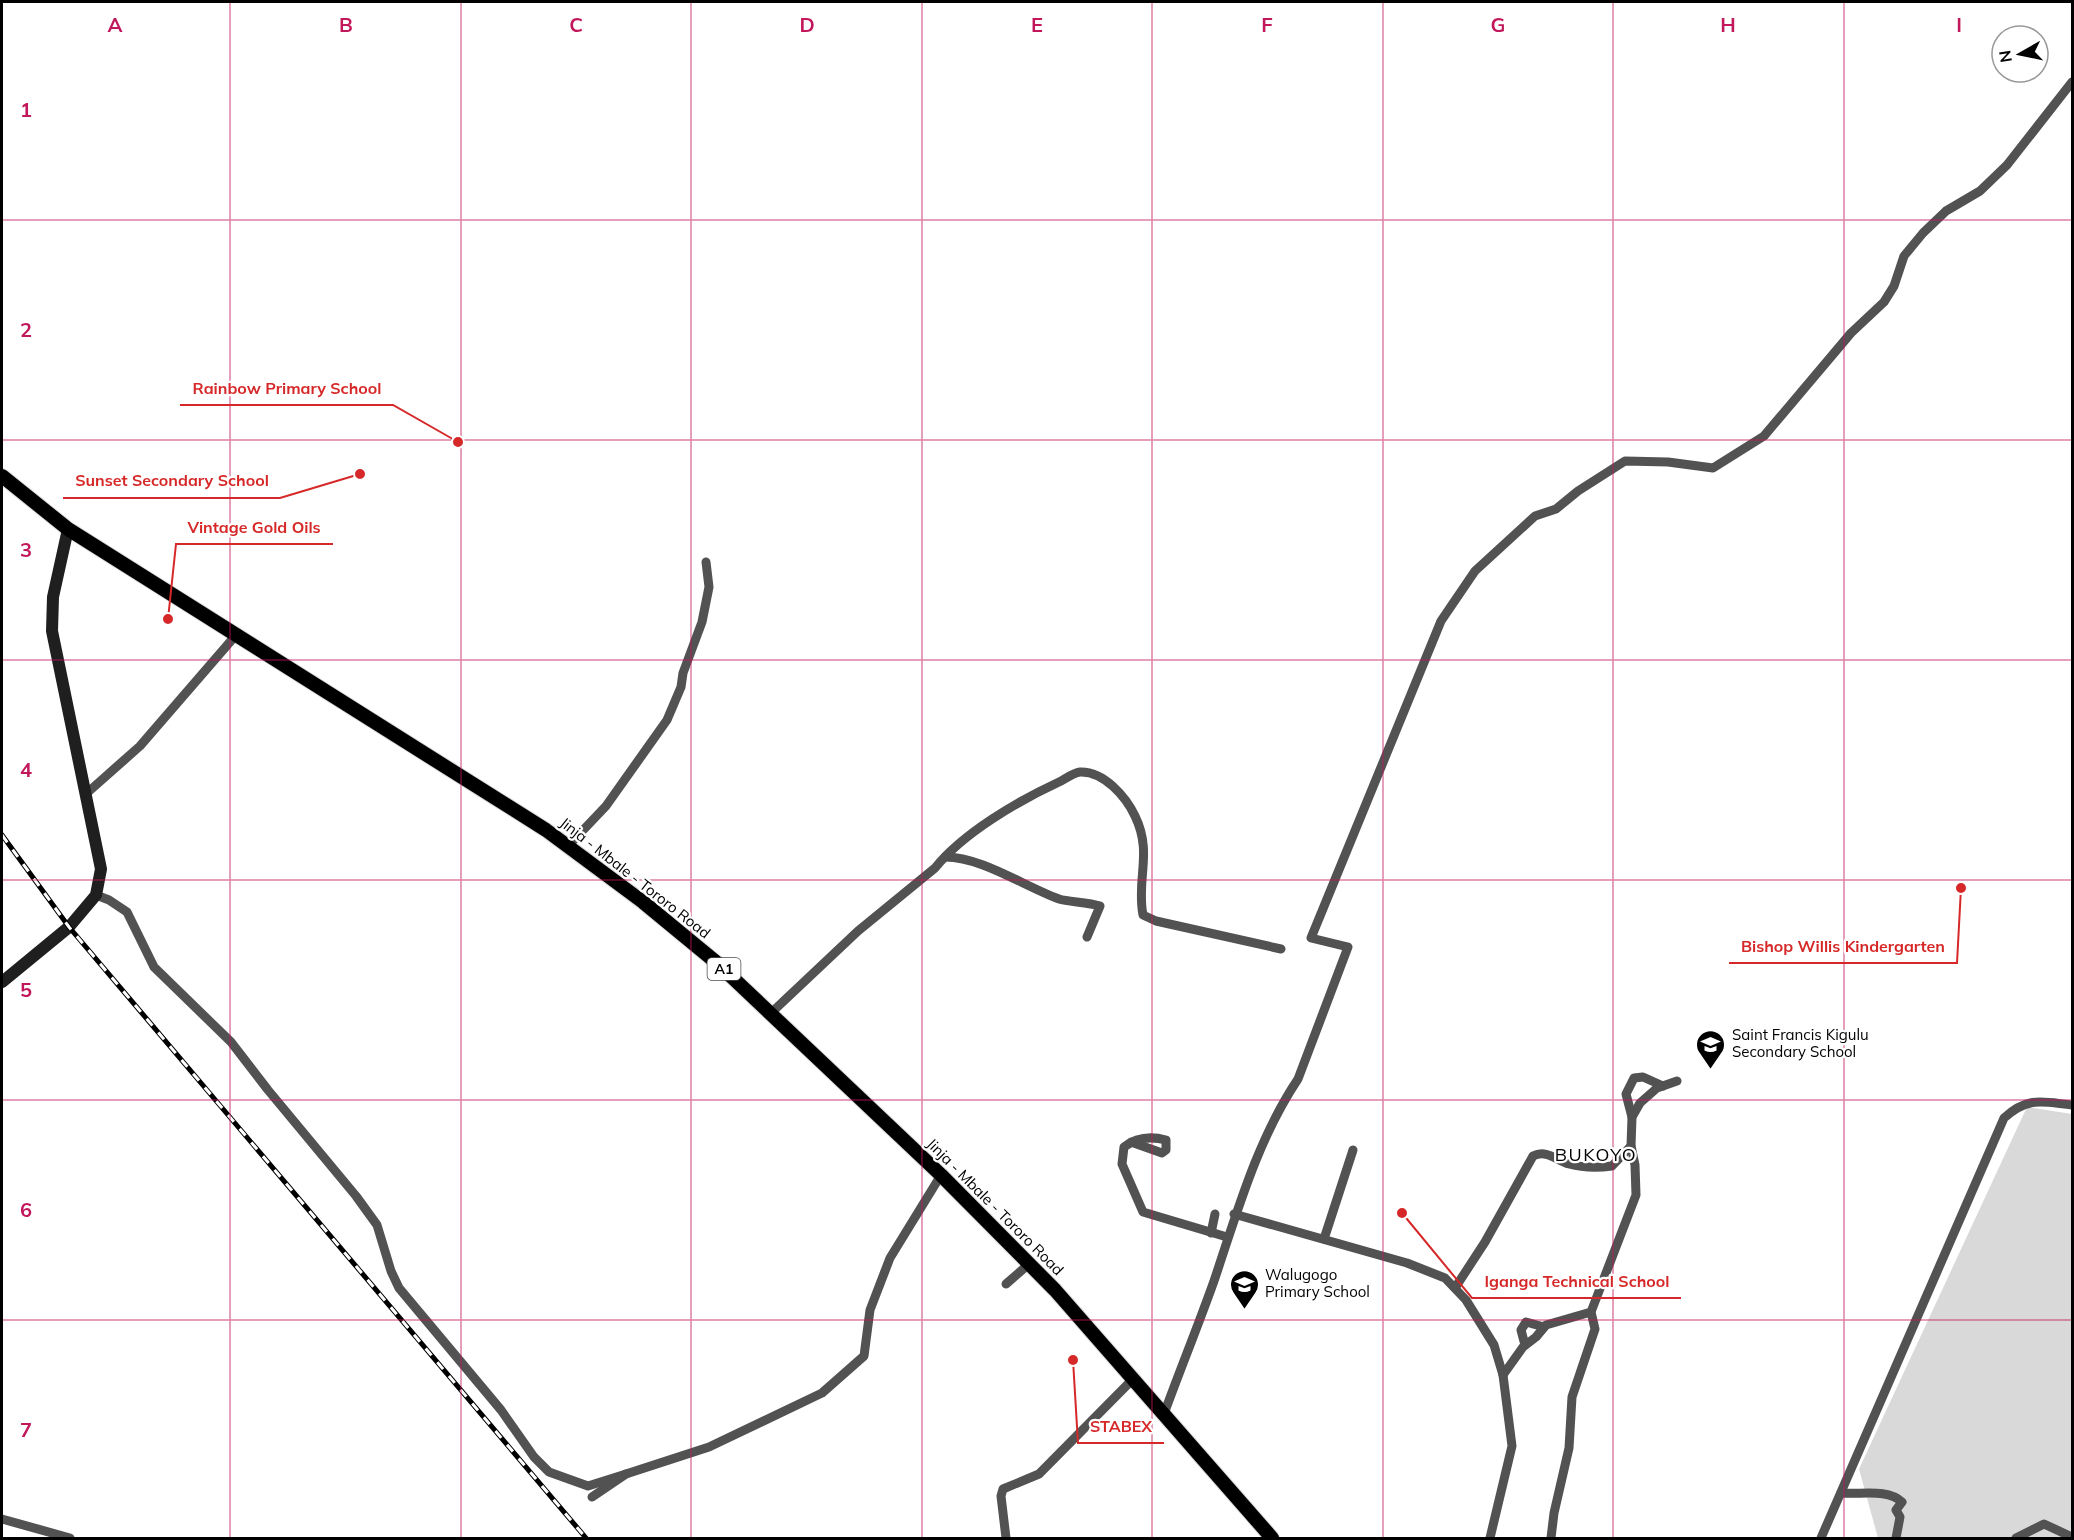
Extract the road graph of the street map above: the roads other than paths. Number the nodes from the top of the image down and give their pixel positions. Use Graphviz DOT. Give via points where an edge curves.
graph roads {
  1 [pos="2073,82"];
  2 [pos="2,476"];
  3 [pos="68,529"];
  4 [pos="706,562"];
  5 [pos="236,634"];
  6 [pos="87,794"];
  7 [pos="568,846"];
  8 [pos="945,857"];
  9 [pos="96,895"];
  10 [pos="1087,937"];
  11 [pos="1281,949"];
  12 [pos="2,982"];
  13 [pos="771,1013"];
  14 [pos="1677,1081"];
  15 [pos="1663,1086"];
  16 [pos="2073,1105"];
  17 [pos="1632,1117"];
  18 [pos="1131,1142"];
  19 [pos="1630,1146"];
  20 [pos="1353,1150"];
  21 [pos="941,1175"];
  22 [pos="1215,1214"];
  23 [pos="1234,1214"];
  24 [pos="1211,1233"];
  25 [pos="1227,1238"];
  26 [pos="1324,1239"];
  27 [pos="1029,1264"];
  28 [pos="1006,1284"];
  29 [pos="1455,1288"];
  30 [pos="1592,1312"];
  31 [pos="1544,1327"];
  32 [pos="1526,1345"];
  33 [pos="1503,1376"];
  34 [pos="1133,1378"];
  35 [pos="1164,1414"];
  36 [pos="627,1474"];
  37 [pos="1841,1493"];
  38 [pos="592,1497"];
  39 [pos="2,1519"];
  40 [pos="2073,1537"];
  41 [pos="70,1539"];
  42 [pos="1006,1539"];
  43 [pos="1272,1539"];
  44 [pos="1490,1539"];
  45 [pos="1551,1539"];
  46 [pos="1821,1539"];
  47 [pos="1896,1539"];
  48 [pos="2016,1539"];
  1 -- 23 [label="street" via="2007,165 1980,191 1946,211 1923,233 1904,256 1884,302 1851,333 1764,436 1713,468 1625,461 1578,490 1556,509 1535,516 1474,571 1441,621 1311,938 1348,947 1298,1079 1285,1098"];
  2 -- 3 [label="main road, A1"];
  3 -- 5 [label="main road, Jinja - Mbale - Tororo Road / A1"];
  3 -- 6 [label="main road" via="53,597 52,631"];
  4 -- 7 [label="street" via="709,587 702,622 667,720 606,806"];
  5 -- 6 [label="street" via="140,746"];
  5 -- 7 [label="main road, Jinja - Mbale - Tororo Road / A1"];
  6 -- 9 [label="main road" via="101,869"];
  7 -- 13 [label="main road, Jinja - Mbale - Tororo Road / A1" via="643,902"];
  8 -- 10 [label="street" via="963,857 1061,900 1100,906"];
  8 -- 11 [label="street" via="999,815 1079,772 1097,777 1121,793 1136,817 1146,852 1140,900 1143,915"];
  8 -- 13 [label="street"];
  9 -- 12 [label="main road" via="69,927"];
  9 -- 36 [label="street" via="127,912 154,967 231,1042 356,1196 377,1225 399,1288 501,1410 534,1457 549,1472 588,1486"];
  13 -- 21 [label="main road, Jinja - Mbale - Tororo Road / A1"];
  14 -- 15 [label="street"];
  15 -- 17 [label="street" via="1640,1103"];
  15 -- 17 [label="street" via="1643,1077 1634,1078 1626,1094"];
  16 -- 37 [label="street" via="2031,1101 2004,1118"];
  17 -- 19 [label="street"];
  18 -- 24 [label="street" via="1124,1147 1122,1164 1143,1212"];
  19 -- 29 [label="street" via="1612,1166 1593,1169 1567,1164 1548,1154 1533,1156"];
  19 -- 30 [label="street" via="1636,1195"];
  20 -- 26 [label="street"];
  21 -- 27 [label="main road, Jinja - Mbale - Tororo Road / A1"];
  21 -- 36 [label="street" via="890,1258 870,1310 864,1356 822,1393 709,1447"];
  22 -- 24 [label="street"];
  23 -- 25 [label="street"];
  23 -- 26 [label="street"];
  24 -- 25 [label="street"];
  25 -- 35 [label="street"];
  26 -- 29 [label="street" via="1407,1263 1445,1278"];
  27 -- 28 [label="street"];
  27 -- 34 [label="main road, Jinja - Mbale - Tororo Road / A1"];
  29 -- 33 [label="street" via="1494,1345"];
  30 -- 31 [label="street"];
  30 -- 45 [label="street" via="1595,1329 1572,1397 1569,1448"];
  31 -- 32 [label="street"];
  31 -- 32 [label="street" via="1526,1322 1521,1330"];
  32 -- 33 [label="street"];
  33 -- 44 [label="street" via="1512,1446"];
  34 -- 35 [label="main road, Jinja - Mbale - Tororo Road / A1"];
  34 -- 42 [label="street" via="1039,1474 1003,1489"];
  35 -- 43 [label="main road, Jinja - Mbale - Tororo Road / A1"];
  36 -- 38 [label="street"];
  37 -- 46 [label="street"];
  37 -- 47 [label="street" via="1897,1497 1902,1502 1896,1510 1900,1517"];
  39 -- 41 [label="street"];
  40 -- 48 [label="street" via="2044,1524"];
}
